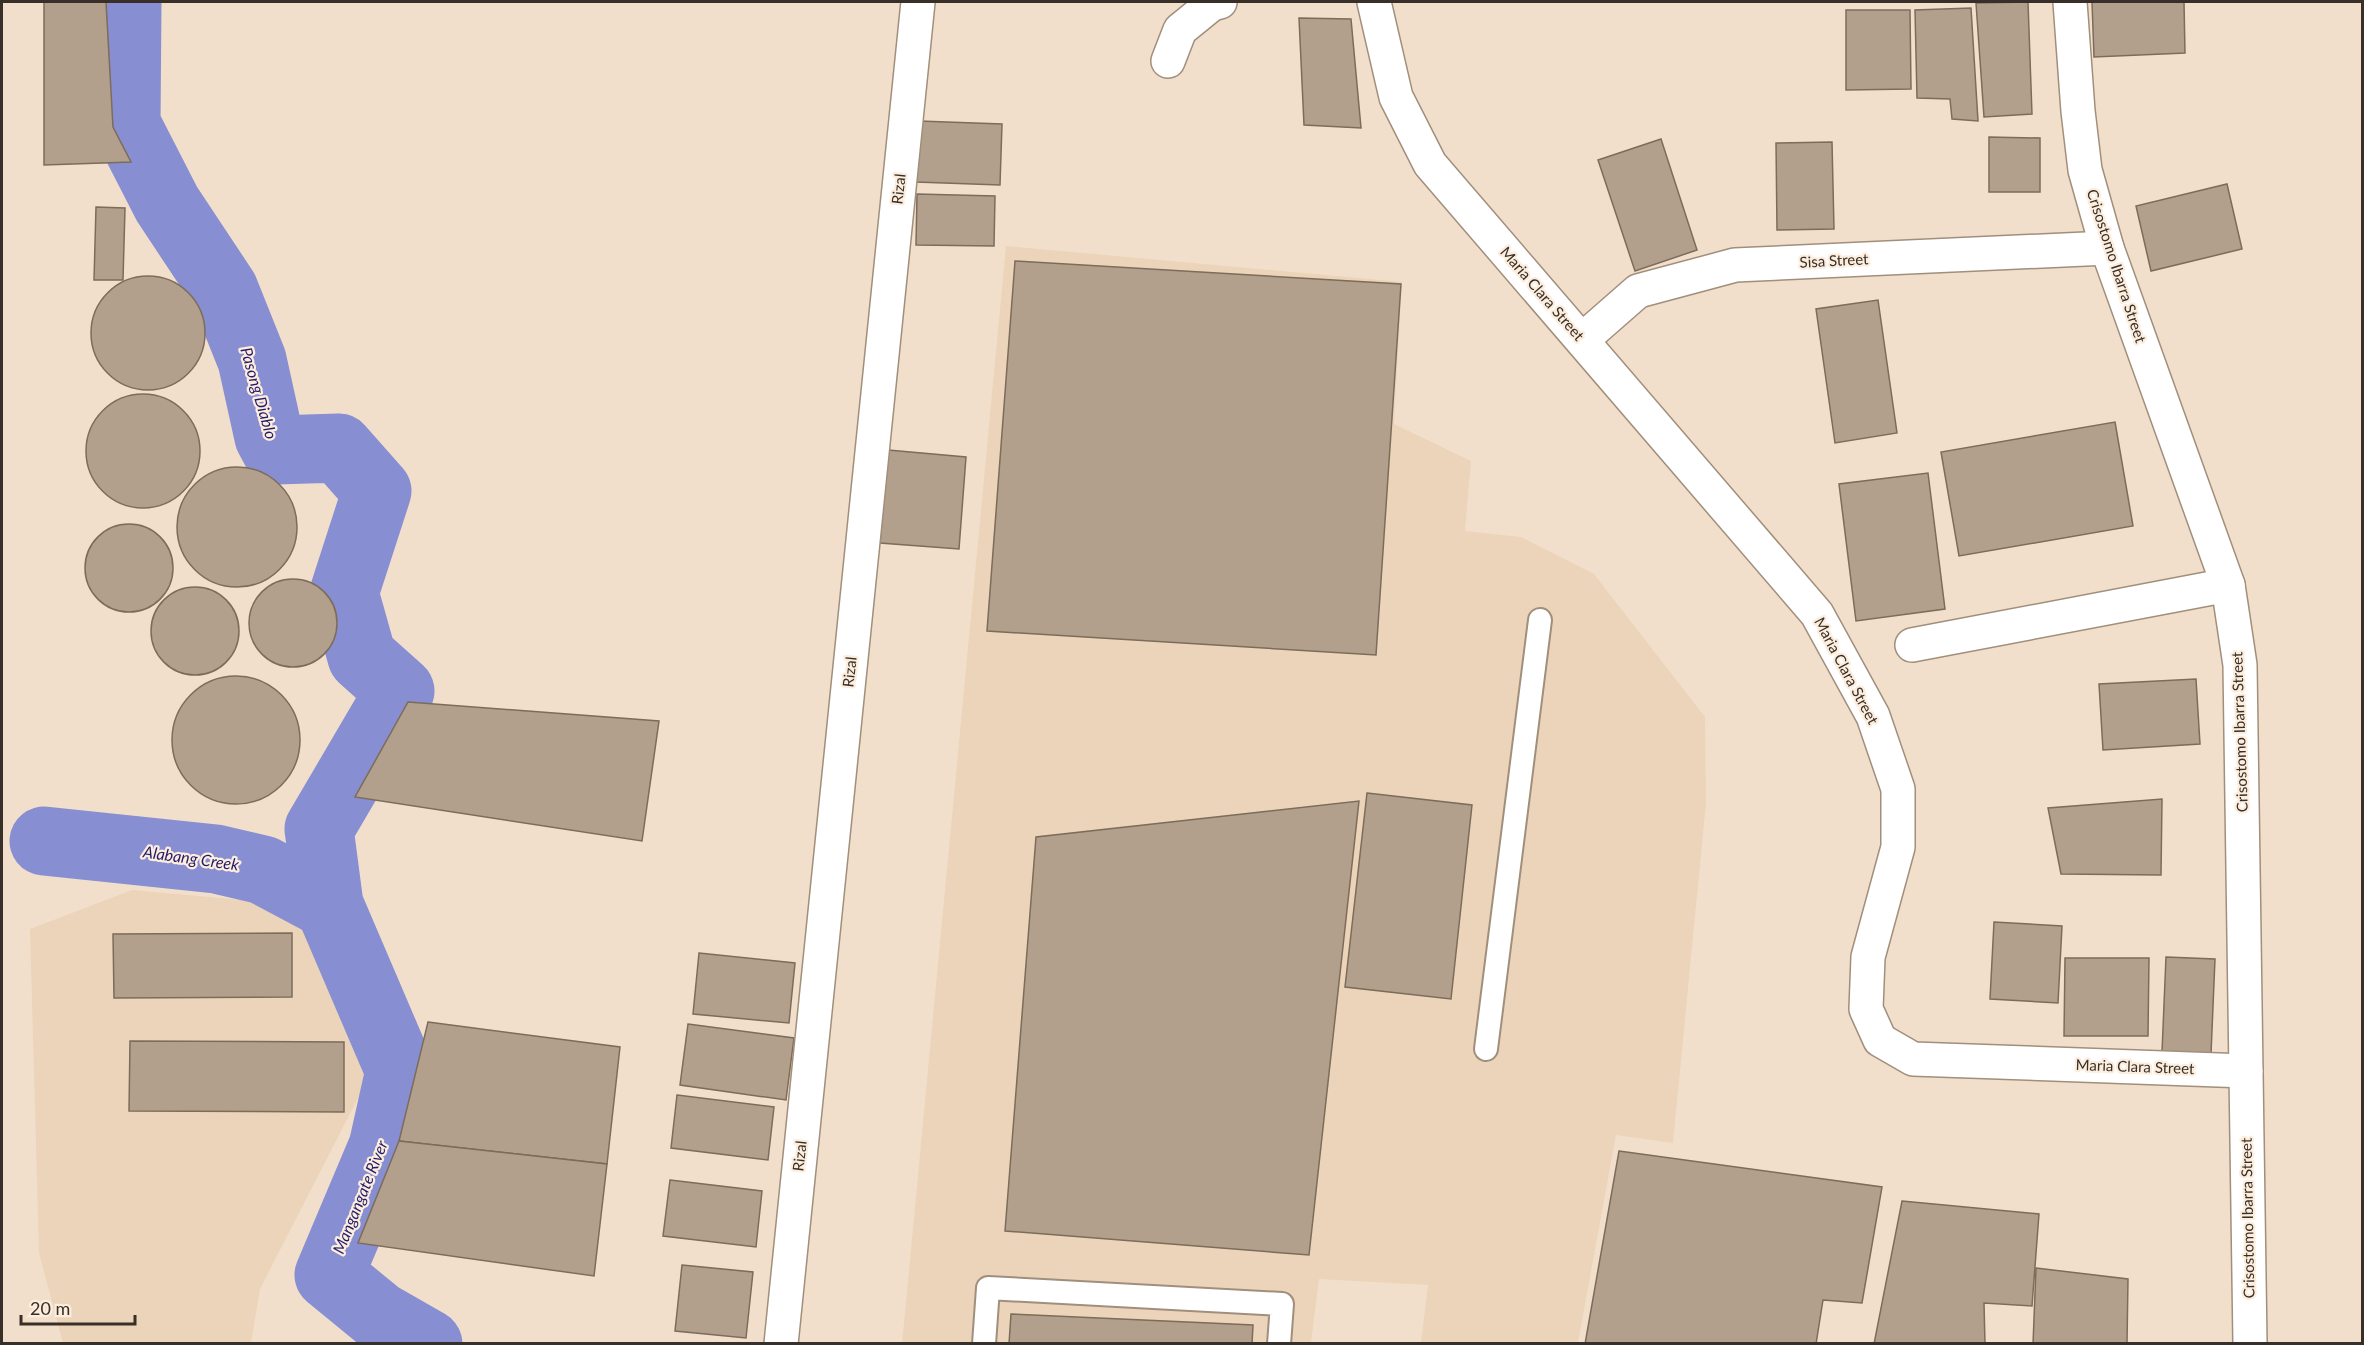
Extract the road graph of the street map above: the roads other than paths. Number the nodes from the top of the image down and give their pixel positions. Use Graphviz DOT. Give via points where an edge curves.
graph roads {
  1 [pos="918,2"];
  2 [pos="1220,2"];
  3 [pos="1374,2"];
  4 [pos="2070,2"];
  5 [pos="1168,61"];
  6 [pos="2107,248"];
  7 [pos="1582,340"];
  8 [pos="2228,585"];
  9 [pos="1540,620"];
  10 [pos="1912,645"];
  11 [pos="1486,1049"];
  12 [pos="2246,1071"];
  13 [pos="781,1344"];
  14 [pos="984,1344"];
  15 [pos="1279,1344"];
  16 [pos="2250,1344"];
  1 -- 13 [label="street, Rizal"];
  2 -- 5 [label="street" via="1180,30"];
  3 -- 7 [label="street, Maria Clara Street" via="1396,97 1430,164"];
  4 -- 6 [label="street, Crisostomo Ibarra Street" via="2085,170"];
  6 -- 7 [label="street, Sisa Street" via="1736,266 1638,291"];
  6 -- 8 [label="street, Crisostomo Ibarra Street"];
  7 -- 12 [label="street, Maria Clara Street" via="1817,614 1873,716 1898,789 1898,847 1868,957 1866,1009 1880,1040 1913,1059"];
  8 -- 10 [label="street"];
  8 -- 12 [label="street, Crisostomo Ibarra Street" via="2240,665"];
  9 -- 11 [label="lane"];
  12 -- 16 [label="street, Crisostomo Ibarra Street"];
  14 -- 15 [label="lane" via="988,1288 1281,1304"];
}
